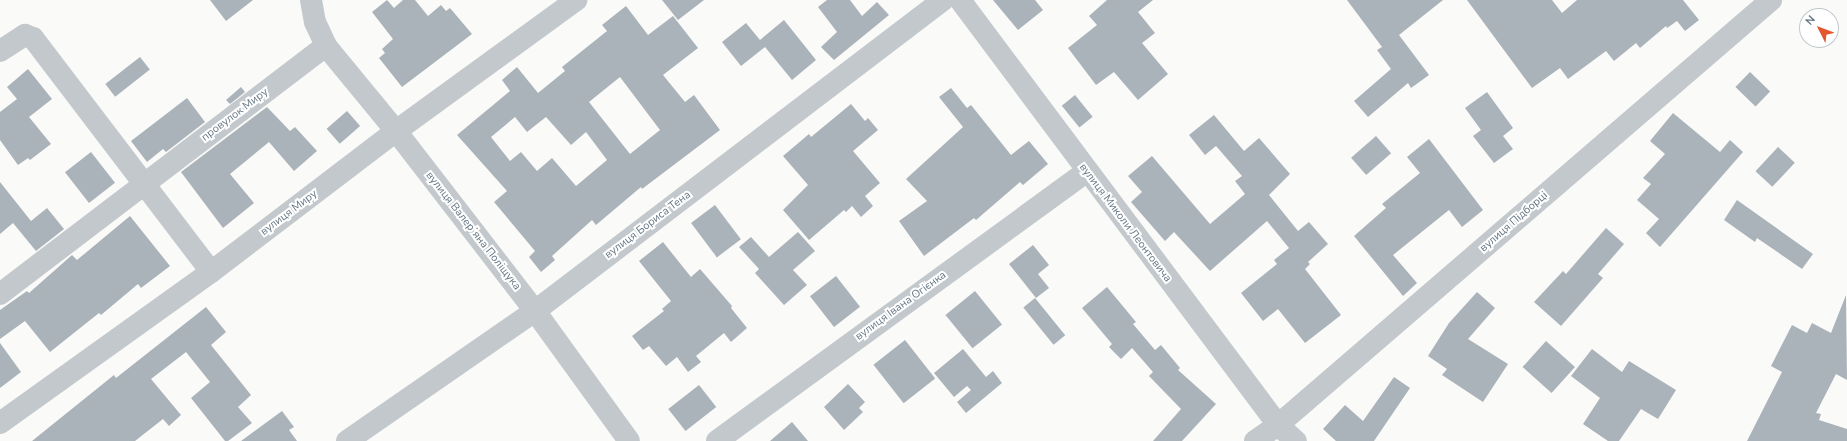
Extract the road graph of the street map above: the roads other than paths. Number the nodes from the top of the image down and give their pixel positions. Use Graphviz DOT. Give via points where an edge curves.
graph roads {
  1 [pos="311,0"];
  2 [pos="576,0"];
  3 [pos="943,0"];
  4 [pos="960,0"];
  5 [pos="1771,0"];
  6 [pos="326,46"];
  7 [pos="0,51"];
  8 [pos="396,131"];
  9 [pos="1086,172"];
  10 [pos="144,184"];
  11 [pos="211,272"];
  12 [pos="0,294"];
  13 [pos="535,311"];
  14 [pos="0,423"];
  15 [pos="1278,425"];
  16 [pos="347,441"];
  17 [pos="629,441"];
  18 [pos="716,441"];
  19 [pos="1255,441"];
  20 [pos="1296,441"];
  1 -- 6 [label="street, вулиця Валерʼяна Поліщука" via="315,22"];
  2 -- 8 [label="street, вулиця Миру"];
  3 -- 13 [label="street, вулиця Бориса Тена"];
  4 -- 9 [label="street, вулиця Миколи Леонтовича"];
  5 -- 15 [label="street, вулиця Підборці"];
  6 -- 8 [label="street, вулиця Валерʼяна Поліщука"];
  6 -- 10 [label="street, провулок Миру"];
  7 -- 10 [label="street" via="21,36 33,38"];
  8 -- 11 [label="street, вулиця Миру"];
  8 -- 13 [label="street, вулиця Валерʼяна Поліщука"];
  9 -- 15 [label="street, вулиця Миколи Леонтовича"];
  9 -- 18 [label="street, вулиця Івана Огієнка"];
  10 -- 11 [label="street"];
  10 -- 12 [label="street, провулок Миру"];
  11 -- 14 [label="street, вулиця Миру"];
  13 -- 16 [label="street, вулиця Бориса Тена"];
  13 -- 17 [label="street, вулиця Валерʼяна Поліщука"];
  15 -- 19 [label="street, вулиця Підборці"];
  15 -- 20 [label="street, вулиця Миколи Леонтовича"];
}
